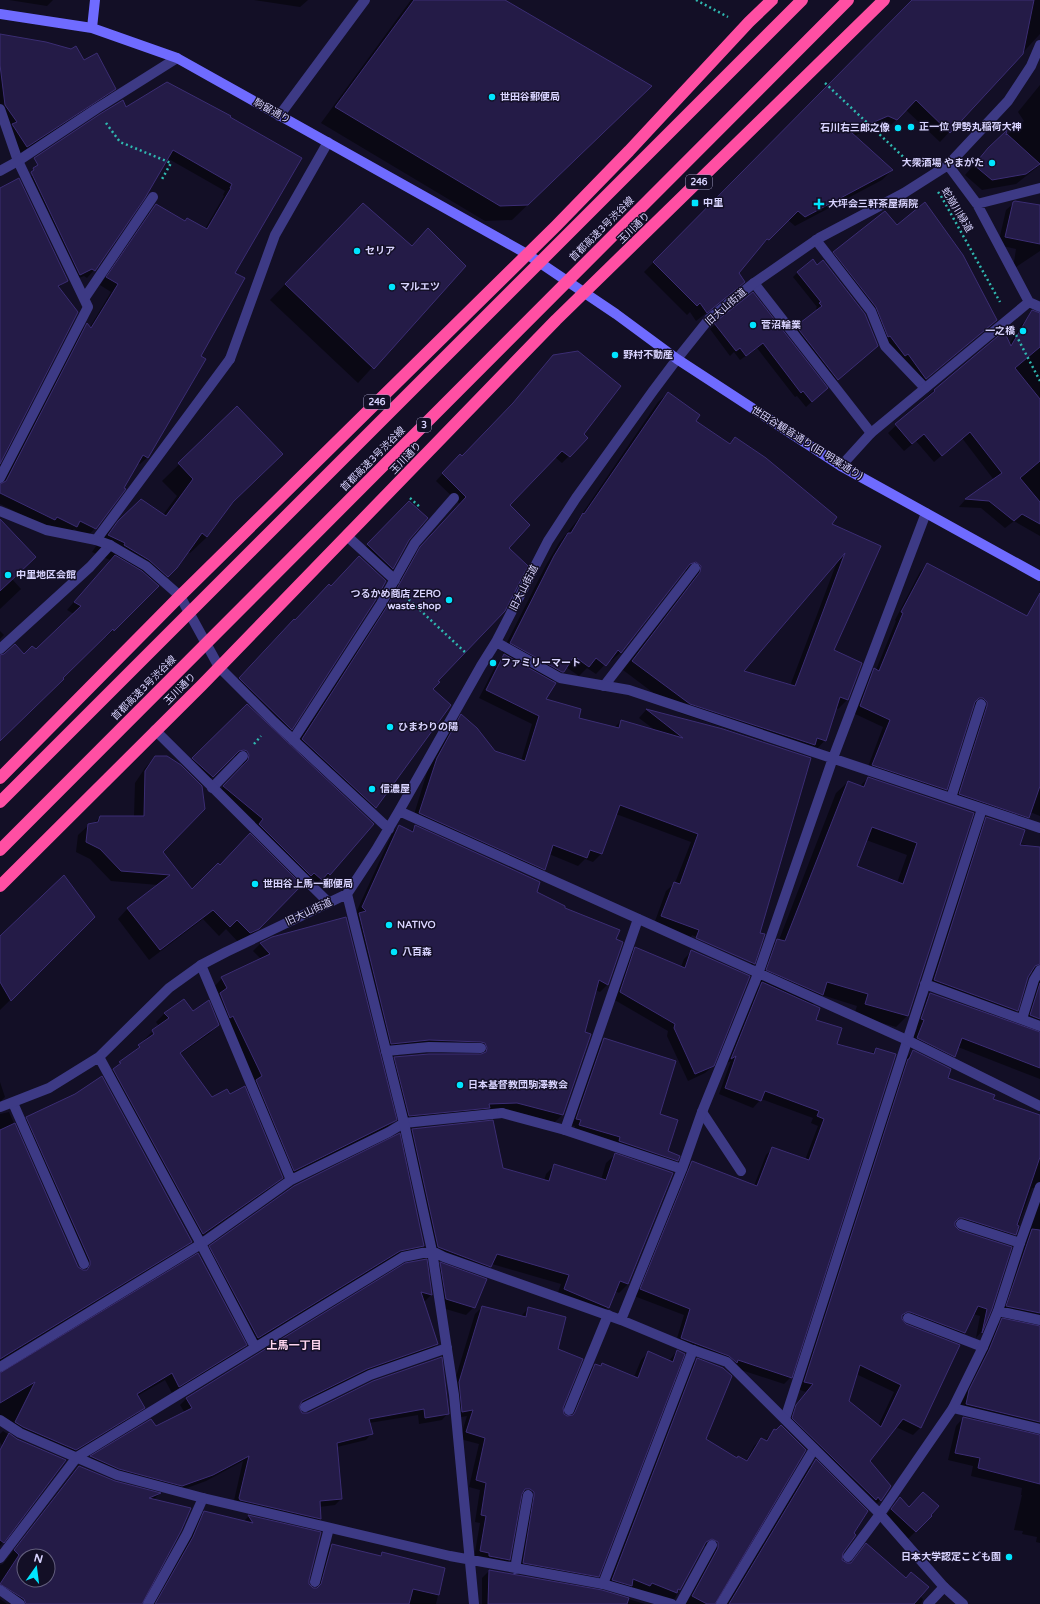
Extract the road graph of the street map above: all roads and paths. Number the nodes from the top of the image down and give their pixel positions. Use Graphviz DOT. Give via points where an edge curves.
graph roads {
  1 [pos="95,0"];
  2 [pos="365,0"];
  3 [pos="696,0"];
  4 [pos="772,0"];
  5 [pos="802,0"];
  6 [pos="848,0"];
  7 [pos="884,0"];
  8 [pos="0,14"];
  9 [pos="733,20"];
  10 [pos="92,28"];
  11 [pos="1040,45"];
  12 [pos="177,58"];
  13 [pos="820,78"];
  14 [pos="0,109"];
  15 [pos="96,110"];
  16 [pos="279,116"];
  17 [pos="328,142"];
  18 [pos="18,161"];
  19 [pos="948,166"];
  20 [pos="0,171"];
  21 [pos="926,179"];
  22 [pos="1040,188"];
  23 [pos="153,197"];
  24 [pos="977,204"];
  25 [pos="816,240"];
  26 [pos="527,254"];
  27 [pos="754,283"];
  28 [pos="585,293"];
  29 [pos="84,299"];
  30 [pos="1029,302"];
  31 [pos="1040,307"];
  32 [pos="1008,318"];
  33 [pos="677,359"];
  34 [pos="1040,381"];
  35 [pos="925,388"];
  36 [pos="871,433"];
  37 [pos="841,466"];
  38 [pos="0,478"];
  39 [pos="409,497"];
  40 [pos="454,498"];
  41 [pos="0,512"];
  42 [pos="926,513"];
  43 [pos="434,521"];
  44 [pos="347,536"];
  45 [pos="96,540"];
  46 [pos="110,545"];
  47 [pos="695,568"];
  48 [pos="1040,576"];
  49 [pos="394,583"];
  50 [pos="180,596"];
  51 [pos="496,642"];
  52 [pos="0,649"];
  53 [pos="481,666"];
  54 [pos="219,667"];
  55 [pos="604,686"];
  56 [pos="981,704"];
  57 [pos="274,722"];
  58 [pos="155,730"];
  59 [pos="293,740"];
  60 [pos="243,756"];
  61 [pos="833,758"];
  62 [pos="0,778"];
  63 [pos="212,788"];
  64 [pos="951,798"];
  65 [pos="0,802"];
  66 [pos="982,809"];
  67 [pos="399,811"];
  68 [pos="1040,828"];
  69 [pos="389,829"];
  70 [pos="0,850"];
  71 [pos="0,886"];
  72 [pos="347,894"];
  73 [pos="329,903"];
  74 [pos="638,919"];
  75 [pos="201,965"];
  76 [pos="1040,970"];
  77 [pos="758,974"];
  78 [pos="925,984"];
  79 [pos="1022,1019"];
  80 [pos="1040,1026"];
  81 [pos="907,1040"];
  82 [pos="481,1048"];
  83 [pos="386,1051"];
  84 [pos="100,1057"];
  85 [pos="13,1103"];
  86 [pos="1040,1106"];
  87 [pos="0,1107"];
  88 [pos="702,1112"];
  89 [pos="404,1123"];
  90 [pos="565,1130"];
  91 [pos="682,1169"];
  92 [pos="741,1172"];
  93 [pos="290,1180"];
  94 [pos="1040,1187"];
  95 [pos="1036,1211"];
  96 [pos="961,1224"];
  97 [pos="1020,1243"];
  98 [pos="201,1244"];
  99 [pos="432,1251"];
  100 [pos="84,1264"];
  101 [pos="998,1311"];
  102 [pos="608,1315"];
  103 [pos="908,1318"];
  104 [pos="621,1320"];
  105 [pos="1040,1320"];
  106 [pos="255,1347"];
  107 [pos="447,1348"];
  108 [pos="983,1348"];
  109 [pos="693,1350"];
  110 [pos="0,1367"];
  111 [pos="305,1407"];
  112 [pos="953,1408"];
  113 [pos="569,1410"];
  114 [pos="785,1419"];
  115 [pos="0,1420"];
  116 [pos="1040,1429"];
  117 [pos="814,1449"];
  118 [pos="77,1457"];
  119 [pos="528,1495"];
  120 [pos="203,1498"];
  121 [pos="880,1514"];
  122 [pos="329,1528"];
  123 [pos="712,1545"];
  124 [pos="848,1557"];
  125 [pos="0,1558"];
  126 [pos="469,1561"];
  127 [pos="515,1569"];
  128 [pos="315,1582"];
  129 [pos="603,1584"];
  130 [pos="944,1587"];
  131 [pos="0,1590"];
  132 [pos="640,1600"];
  133 [pos="20,1604"];
  134 [pos="148,1604"];
  135 [pos="474,1604"];
  136 [pos="672,1604"];
  137 [pos="680,1604"];
  138 [pos="721,1604"];
  139 [pos="928,1604"];
  140 [pos="963,1604"];
  1 -- 10 [label="street"];
  2 -- 16 [label="street"];
  3 -- 9 [label="path"];
  4 -- 26 [label="highway, 246"];
  5 -- 65 [label="highway, 首都高速3号渋谷線, bridge"];
  6 -- 70 [label="highway, 首都高速3号渋谷線 / 3, bridge"];
  7 -- 28 [label="highway, 玉川通り / 246"];
  8 -- 10 [label="street, 駒留通り"];
  10 -- 12 [label="street, 駒留通り"];
  11 -- 19 [label="street, 旧大山街道" via="1031,66 1008,101"];
  12 -- 15 [label="street"];
  12 -- 16 [label="street, 駒留通り"];
  13 -- 21 [label="path, 蛇崩川緑道"];
  14 -- 18 [label="street"];
  15 -- 18 [label="street"];
  15 -- 23 [label="path" via="120,142 171,163"];
  16 -- 17 [label="street, 駒留通り"];
  17 -- 26 [label="street, 駒留通り"];
  17 -- 45 [label="street" via="275,235 230,359"];
  18 -- 20 [label="street"];
  18 -- 29 [label="street"];
  19 -- 21 [label="street, 旧大山街道"];
  19 -- 24 [label="street"];
  21 -- 25 [label="street, 旧大山街道"];
  21 -- 32 [label="path, 蛇崩川緑道" via="941,196"];
  22 -- 24 [label="street"];
  23 -- 29 [label="street"];
  24 -- 30 [label="street"];
  25 -- 27 [label="street, 旧大山街道"];
  25 -- 35 [label="street" via="871,311 885,346"];
  26 -- 28 [label="street, 駒留通り"];
  26 -- 50 [label="highway, 246"];
  27 -- 33 [label="street, 旧大山街道" via="710,319"];
  27 -- 36 [label="street"];
  28 -- 33 [label="street, 世田谷観音通り(旧 明薬通り)"];
  28 -- 44 [label="highway, 玉川通り / 246"];
  29 -- 38 [label="street" via="88,306"];
  30 -- 31 [label="street"];
  30 -- 32 [label="street"];
  32 -- 34 [label="path, 蛇崩川緑道"];
  32 -- 35 [label="street"];
  33 -- 37 [label="street, 世田谷観音通り(旧 明薬通り)"];
  33 -- 51 [label="street, 旧大山街道" via="552,535"];
  35 -- 36 [label="street"];
  36 -- 37 [label="street"];
  37 -- 42 [label="street, 世田谷観音通り(旧 明薬通り)"];
  39 -- 43 [label="path"];
  40 -- 43 [label="street"];
  41 -- 45 [label="street" via="46,530"];
  42 -- 48 [label="street, 世田谷観音通り(旧 明薬通り)"];
  42 -- 61 [label="street"];
  43 -- 49 [label="street" via="416,543"];
  44 -- 49 [label="street"];
  44 -- 54 [label="highway, 玉川通り / 246"];
  45 -- 46 [label="street"];
  46 -- 50 [label="street" via="146,566"];
  46 -- 52 [label="street" via="90,567"];
  47 -- 55 [label="street"];
  49 -- 53 [label="path"];
  49 -- 59 [label="street"];
  50 -- 54 [label="street"];
  50 -- 62 [label="highway, 246"];
  51 -- 53 [label="street, 旧大山街道"];
  51 -- 55 [label="street" via="560,678"];
  53 -- 67 [label="street, 旧大山街道"];
  54 -- 57 [label="street"];
  54 -- 58 [label="highway, 玉川通り / 246"];
  55 -- 61 [label="street" via="629,690"];
  56 -- 64 [label="street"];
  57 -- 59 [label="street"];
  57 -- 60 [label="path"];
  58 -- 63 [label="street"];
  58 -- 71 [label="highway, 玉川通り / 246"];
  59 -- 69 [label="street"];
  60 -- 63 [label="street"];
  61 -- 64 [label="street"];
  61 -- 77 [label="street"];
  63 -- 73 [label="street"];
  64 -- 66 [label="street"];
  66 -- 68 [label="street"];
  66 -- 78 [label="street"];
  67 -- 69 [label="street, 旧大山街道"];
  67 -- 74 [label="street"];
  69 -- 72 [label="street, 旧大山街道"];
  72 -- 73 [label="street, 旧大山街道"];
  72 -- 83 [label="street"];
  73 -- 75 [label="street, 旧大山街道"];
  74 -- 77 [label="street"];
  74 -- 90 [label="street"];
  75 -- 84 [label="street, 旧大山街道" via="169,988"];
  75 -- 93 [label="street"];
  76 -- 79 [label="street" via="1034,980"];
  77 -- 81 [label="street"];
  77 -- 88 [label="street"];
  78 -- 79 [label="street"];
  78 -- 81 [label="street"];
  79 -- 80 [label="street"];
  81 -- 86 [label="street"];
  81 -- 114 [label="street"];
  82 -- 83 [label="street" via="429,1046"];
  83 -- 89 [label="street"];
  84 -- 85 [label="street, 旧大山街道" via="49,1088"];
  84 -- 98 [label="street"];
  85 -- 87 [label="street, 旧大山街道"];
  85 -- 100 [label="street"];
  88 -- 91 [label="street"];
  88 -- 92 [label="street"];
  89 -- 90 [label="street" via="502,1113"];
  89 -- 93 [label="street"];
  89 -- 99 [label="street"];
  90 -- 91 [label="street"];
  91 -- 104 [label="street"];
  93 -- 98 [label="street"];
  94 -- 95 [label="street"];
  95 -- 97 [label="street"];
  96 -- 97 [label="street"];
  97 -- 101 [label="street"];
  98 -- 106 [label="street"];
  98 -- 110 [label="street"];
  99 -- 102 [label="street"];
  99 -- 106 [label="street" via="403,1257"];
  99 -- 107 [label="street"];
  101 -- 105 [label="street"];
  101 -- 108 [label="street"];
  102 -- 104 [label="street"];
  102 -- 113 [label="street"];
  103 -- 108 [label="street"];
  104 -- 109 [label="street"];
  106 -- 118 [label="street"];
  107 -- 111 [label="street" via="370,1375"];
  107 -- 126 [label="street" via="454,1395"];
  108 -- 112 [label="street"];
  109 -- 114 [label="street" via="727,1362"];
  109 -- 129 [label="street"];
  112 -- 116 [label="street"];
  112 -- 121 [label="street"];
  114 -- 117 [label="street"];
  115 -- 118 [label="street" via="20,1433"];
  117 -- 121 [label="street"];
  117 -- 138 [label="street"];
  118 -- 120 [label="street" via="117,1475"];
  118 -- 125 [label="street"];
  119 -- 127 [label="street"];
  120 -- 122 [label="street"];
  120 -- 134 [label="street" via="187,1534"];
  121 -- 124 [label="street"];
  121 -- 130 [label="street"];
  122 -- 126 [label="street"];
  122 -- 128 [label="street"];
  123 -- 137 [label="street"];
  126 -- 127 [label="street"];
  126 -- 135 [label="street"];
  127 -- 129 [label="street"];
  129 -- 132 [label="street"];
  130 -- 139 [label="street"];
  130 -- 140 [label="street"];
  131 -- 133 [label="street"];
  132 -- 136 [label="street"];
}
